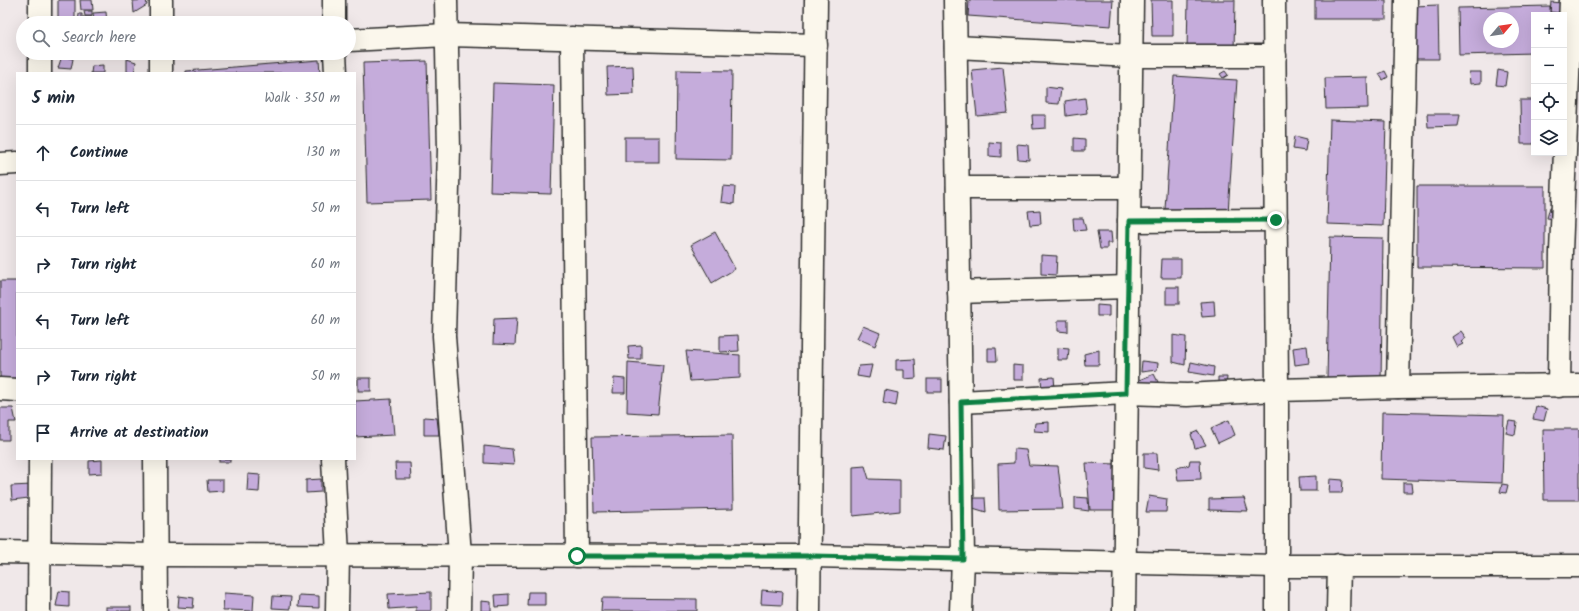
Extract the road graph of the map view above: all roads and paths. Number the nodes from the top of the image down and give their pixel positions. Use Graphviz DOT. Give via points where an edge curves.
graph roads {
  1 [pos="40,0"];
  2 [pos="161,0"];
  3 [pos="334,0"];
  4 [pos="446,0"];
  5 [pos="816,0"];
  6 [pos="955,0"];
  7 [pos="1132,0"];
  8 [pos="1274,0"];
  9 [pos="1406,0"];
  10 [pos="1571,0"];
  11 [pos="40,16"];
  12 [pos="161,16"];
  13 [pos="334,16"];
  14 [pos="447,35"];
  15 [pos="572,38"];
  16 [pos="356,40"];
  17 [pos="816,45"];
  18 [pos="956,47"];
  19 [pos="1574,50"];
  20 [pos="1131,56"];
  21 [pos="1275,56"];
  22 [pos="40,60"];
  23 [pos="161,60"];
  24 [pos="335,60"];
  25 [pos="40,72"];
  26 [pos="161,72"];
  27 [pos="336,72"];
  28 [pos="16,163"];
  29 [pos="0,164"];
  30 [pos="958,188"];
  31 [pos="1129,188"];
  32 [pos="1276,220"];
  33 [pos="1129,221"];
  34 [pos="1128,287"];
  35 [pos="959,292"];
  36 [pos="1569,386"];
  37 [pos="1398,387"];
  38 [pos="0,389"];
  39 [pos="16,390"];
  40 [pos="1277,390"];
  41 [pos="1126,393"];
  42 [pos="961,402"];
  43 [pos="40,460"];
  44 [pos="155,460"];
  45 [pos="333,460"];
  46 [pos="0,552"];
  47 [pos="39,553"];
  48 [pos="155,555"];
  49 [pos="338,555"];
  50 [pos="460,555"];
  51 [pos="577,556"];
  52 [pos="811,556"];
  53 [pos="963,559"];
  54 [pos="1124,562"];
  55 [pos="1278,566"];
  56 [pos="1339,566"];
  57 [pos="1579,566"];
  58 [pos="39,611"];
  59 [pos="156,611"];
  60 [pos="337,611"];
  61 [pos="459,611"];
  62 [pos="809,611"];
  63 [pos="961,611"];
  64 [pos="1124,611"];
  65 [pos="1276,611"];
  66 [pos="1338,611"];
  1 -- 11 [label="street"];
  2 -- 12 [label="street"];
  3 -- 13 [label="street"];
  4 -- 14 [label="street"];
  5 -- 17 [label="street"];
  6 -- 18 [label="street"];
  7 -- 20 [label="street"];
  8 -- 21 [label="street"];
  9 -- 37 [label="street"];
  10 -- 19 [label="street"];
  14 -- 15 [label="street"];
  14 -- 16 [label="street"];
  14 -- 50 [label="street" via="449,149 444,336"];
  15 -- 17 [label="street"];
  15 -- 51 [label="street"];
  17 -- 52 [label="street"];
  18 -- 20 [label="street"];
  18 -- 30 [label="street"];
  19 -- 36 [label="street" via="1561,252"];
  20 -- 21 [label="street"];
  20 -- 31 [label="street"];
  21 -- 32 [label="street"];
  22 -- 25 [label="street"];
  23 -- 26 [label="street"];
  24 -- 27 [label="street"];
  28 -- 29 [label="street"];
  30 -- 31 [label="street"];
  30 -- 35 [label="street"];
  31 -- 33 [label="street"];
  32 -- 33 [label="street"];
  32 -- 40 [label="street"];
  33 -- 34 [label="street"];
  34 -- 35 [label="street"];
  34 -- 41 [label="street"];
  35 -- 42 [label="street"];
  36 -- 37 [label="street"];
  37 -- 40 [label="street"];
  38 -- 39 [label="street"];
  40 -- 41 [label="street" via="1193,395"];
  40 -- 55 [label="street"];
  41 -- 42 [label="street"];
  41 -- 54 [label="street"];
  42 -- 53 [label="street"];
  43 -- 47 [label="street"];
  44 -- 48 [label="street"];
  45 -- 49 [label="street"];
  46 -- 47 [label="street"];
  47 -- 48 [label="street"];
  47 -- 58 [label="street"];
  48 -- 49 [label="street"];
  48 -- 59 [label="street"];
  49 -- 50 [label="street"];
  49 -- 60 [label="street"];
  50 -- 51 [label="street"];
  50 -- 61 [label="street"];
  51 -- 52 [label="street"];
  52 -- 53 [label="street"];
  52 -- 62 [label="street"];
  53 -- 54 [label="street"];
  53 -- 63 [label="street"];
  54 -- 55 [label="street"];
  54 -- 64 [label="street"];
  55 -- 56 [label="street"];
  55 -- 65 [label="street"];
  56 -- 57 [label="street"];
  56 -- 66 [label="street"];
}
